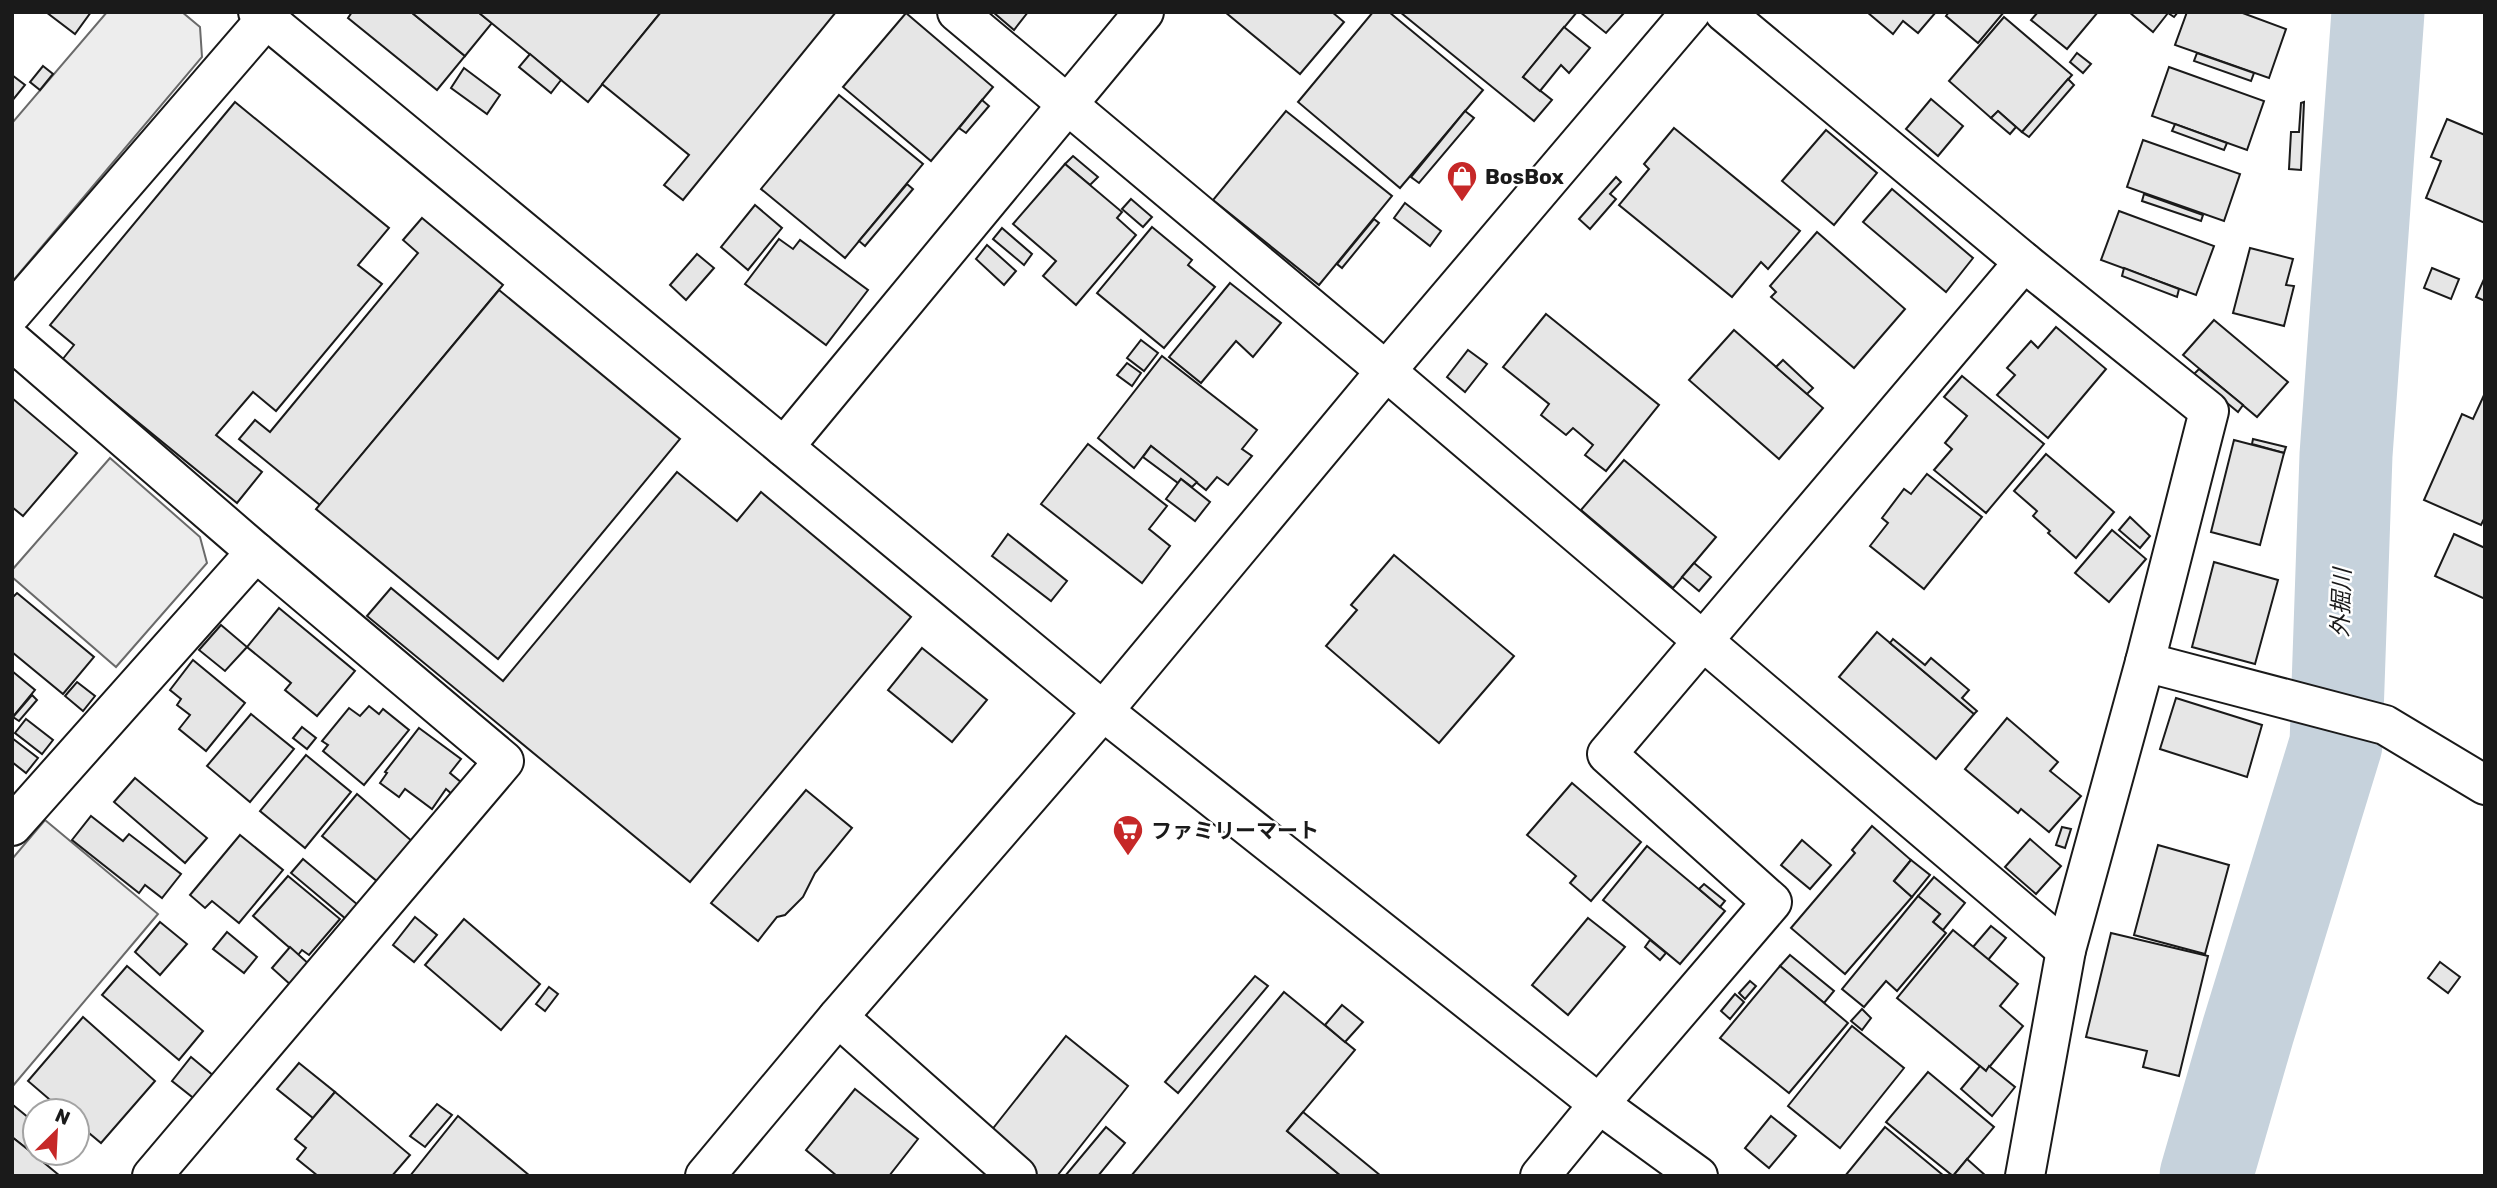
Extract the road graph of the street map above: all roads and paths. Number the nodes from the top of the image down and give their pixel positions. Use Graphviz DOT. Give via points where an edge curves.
graph roads {
  1 [pos="957,12"];
  2 [pos="1144,12"];
  3 [pos="1691,12"];
  4 [pos="1724,12"];
  5 [pos="262,16"];
  6 [pos="1068,105"];
  7 [pos="2024,262"];
  8 [pos="12,313"];
  9 [pos="12,341"];
  10 [pos="1385,371"];
  11 [pos="784,447"];
  12 [pos="256,552"];
  13 [pos="1703,643"];
  14 [pos="2145,662"];
  15 [pos="1103,711"];
  16 [pos="2485,785"];
  17 [pos="12,826"];
  18 [pos="2066,950"];
  19 [pos="838,1017"];
  20 [pos="1598,1104"];
  21 [pos="152,1176"];
  22 [pos="705,1176"];
  23 [pos="1017,1176"];
  24 [pos="1540,1176"];
  25 [pos="1698,1176"];
  26 [pos="2025,1176"];
  1 -- 6 [label="street"];
  2 -- 6 [label="street"];
  3 -- 10 [label="street"];
  4 -- 7 [label="street"];
  5 -- 8 [label="street"];
  5 -- 11 [label="street"];
  6 -- 10 [label="street"];
  6 -- 11 [label="street"];
  7 -- 13 [label="street"];
  7 -- 14 [label="street" via="2209,411"];
  9 -- 12 [label="street"];
  10 -- 13 [label="street"];
  10 -- 15 [label="street"];
  11 -- 15 [label="street"];
  12 -- 17 [label="street"];
  12 -- 21 [label="street" via="503,761"];
  13 -- 18 [label="street"];
  13 -- 20 [label="street" via="1607,754 1772,902"];
  14 -- 16 [label="street" via="2385,725"];
  14 -- 18 [label="street"];
  15 -- 19 [label="street"];
  15 -- 20 [label="street"];
  18 -- 26 [label="street"];
  19 -- 22 [label="street"];
  19 -- 23 [label="street"];
  20 -- 24 [label="street"];
  20 -- 25 [label="street"];
}
